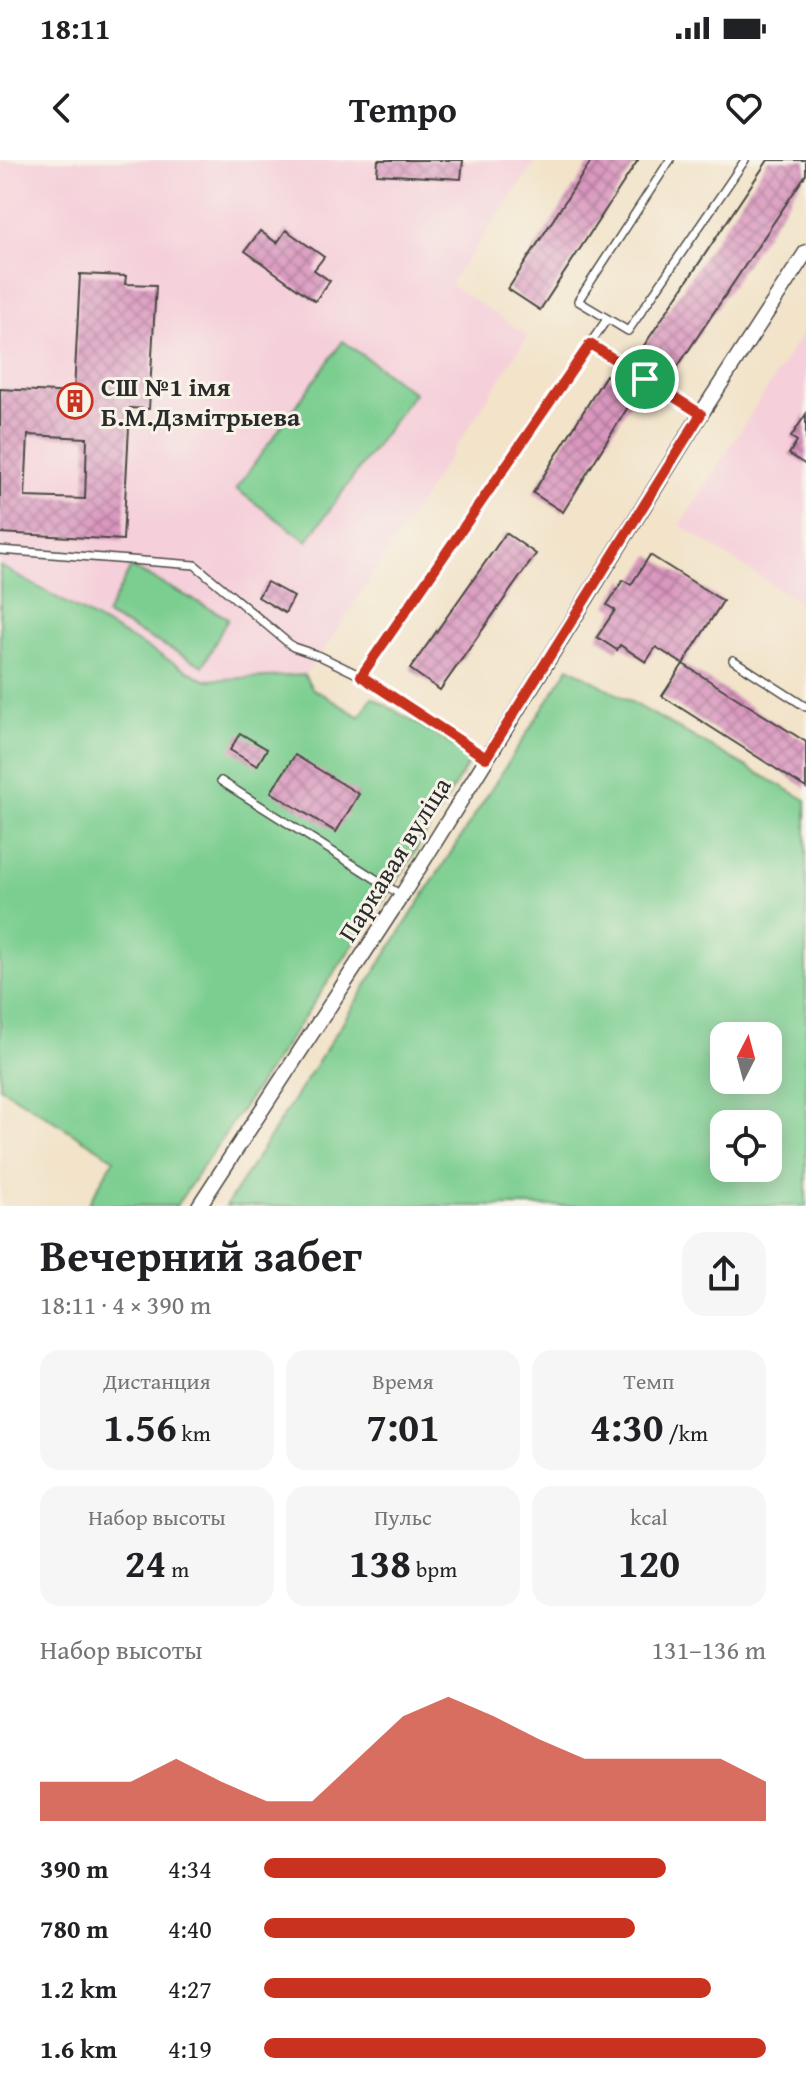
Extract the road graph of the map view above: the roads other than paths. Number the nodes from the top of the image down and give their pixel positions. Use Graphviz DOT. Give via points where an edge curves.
graph roads {
  1 [pos="670,160"];
  2 [pos="745,160"];
  3 [pos="806,252"];
  4 [pos="607,319"];
  5 [pos="590,344"];
  6 [pos="701,414"];
  7 [pos="0,550"];
  8 [pos="733,660"];
  9 [pos="361,676"];
  10 [pos="806,707"];
  11 [pos="486,758"];
  12 [pos="221,781"];
  13 [pos="402,895"];
  14 [pos="199,1206"];
  1 -- 4 [label="lane" via="578,301"];
  2 -- 4 [label="lane" via="628,331"];
  3 -- 6 [label="street, Паркавая вуліца"];
  4 -- 5 [label="lane"];
  5 -- 6 [label="lane"];
  5 -- 9 [label="lane"];
  6 -- 11 [label="street, Паркавая вуліца"];
  7 -- 9 [label="lane" via="195,565 293,647"];
  8 -- 10 [label="lane"];
  9 -- 11 [label="lane"];
  11 -- 13 [label="street, Паркавая вуліца"];
  12 -- 13 [label="lane"];
  13 -- 14 [label="street, Паркавая вуліца"];
}
